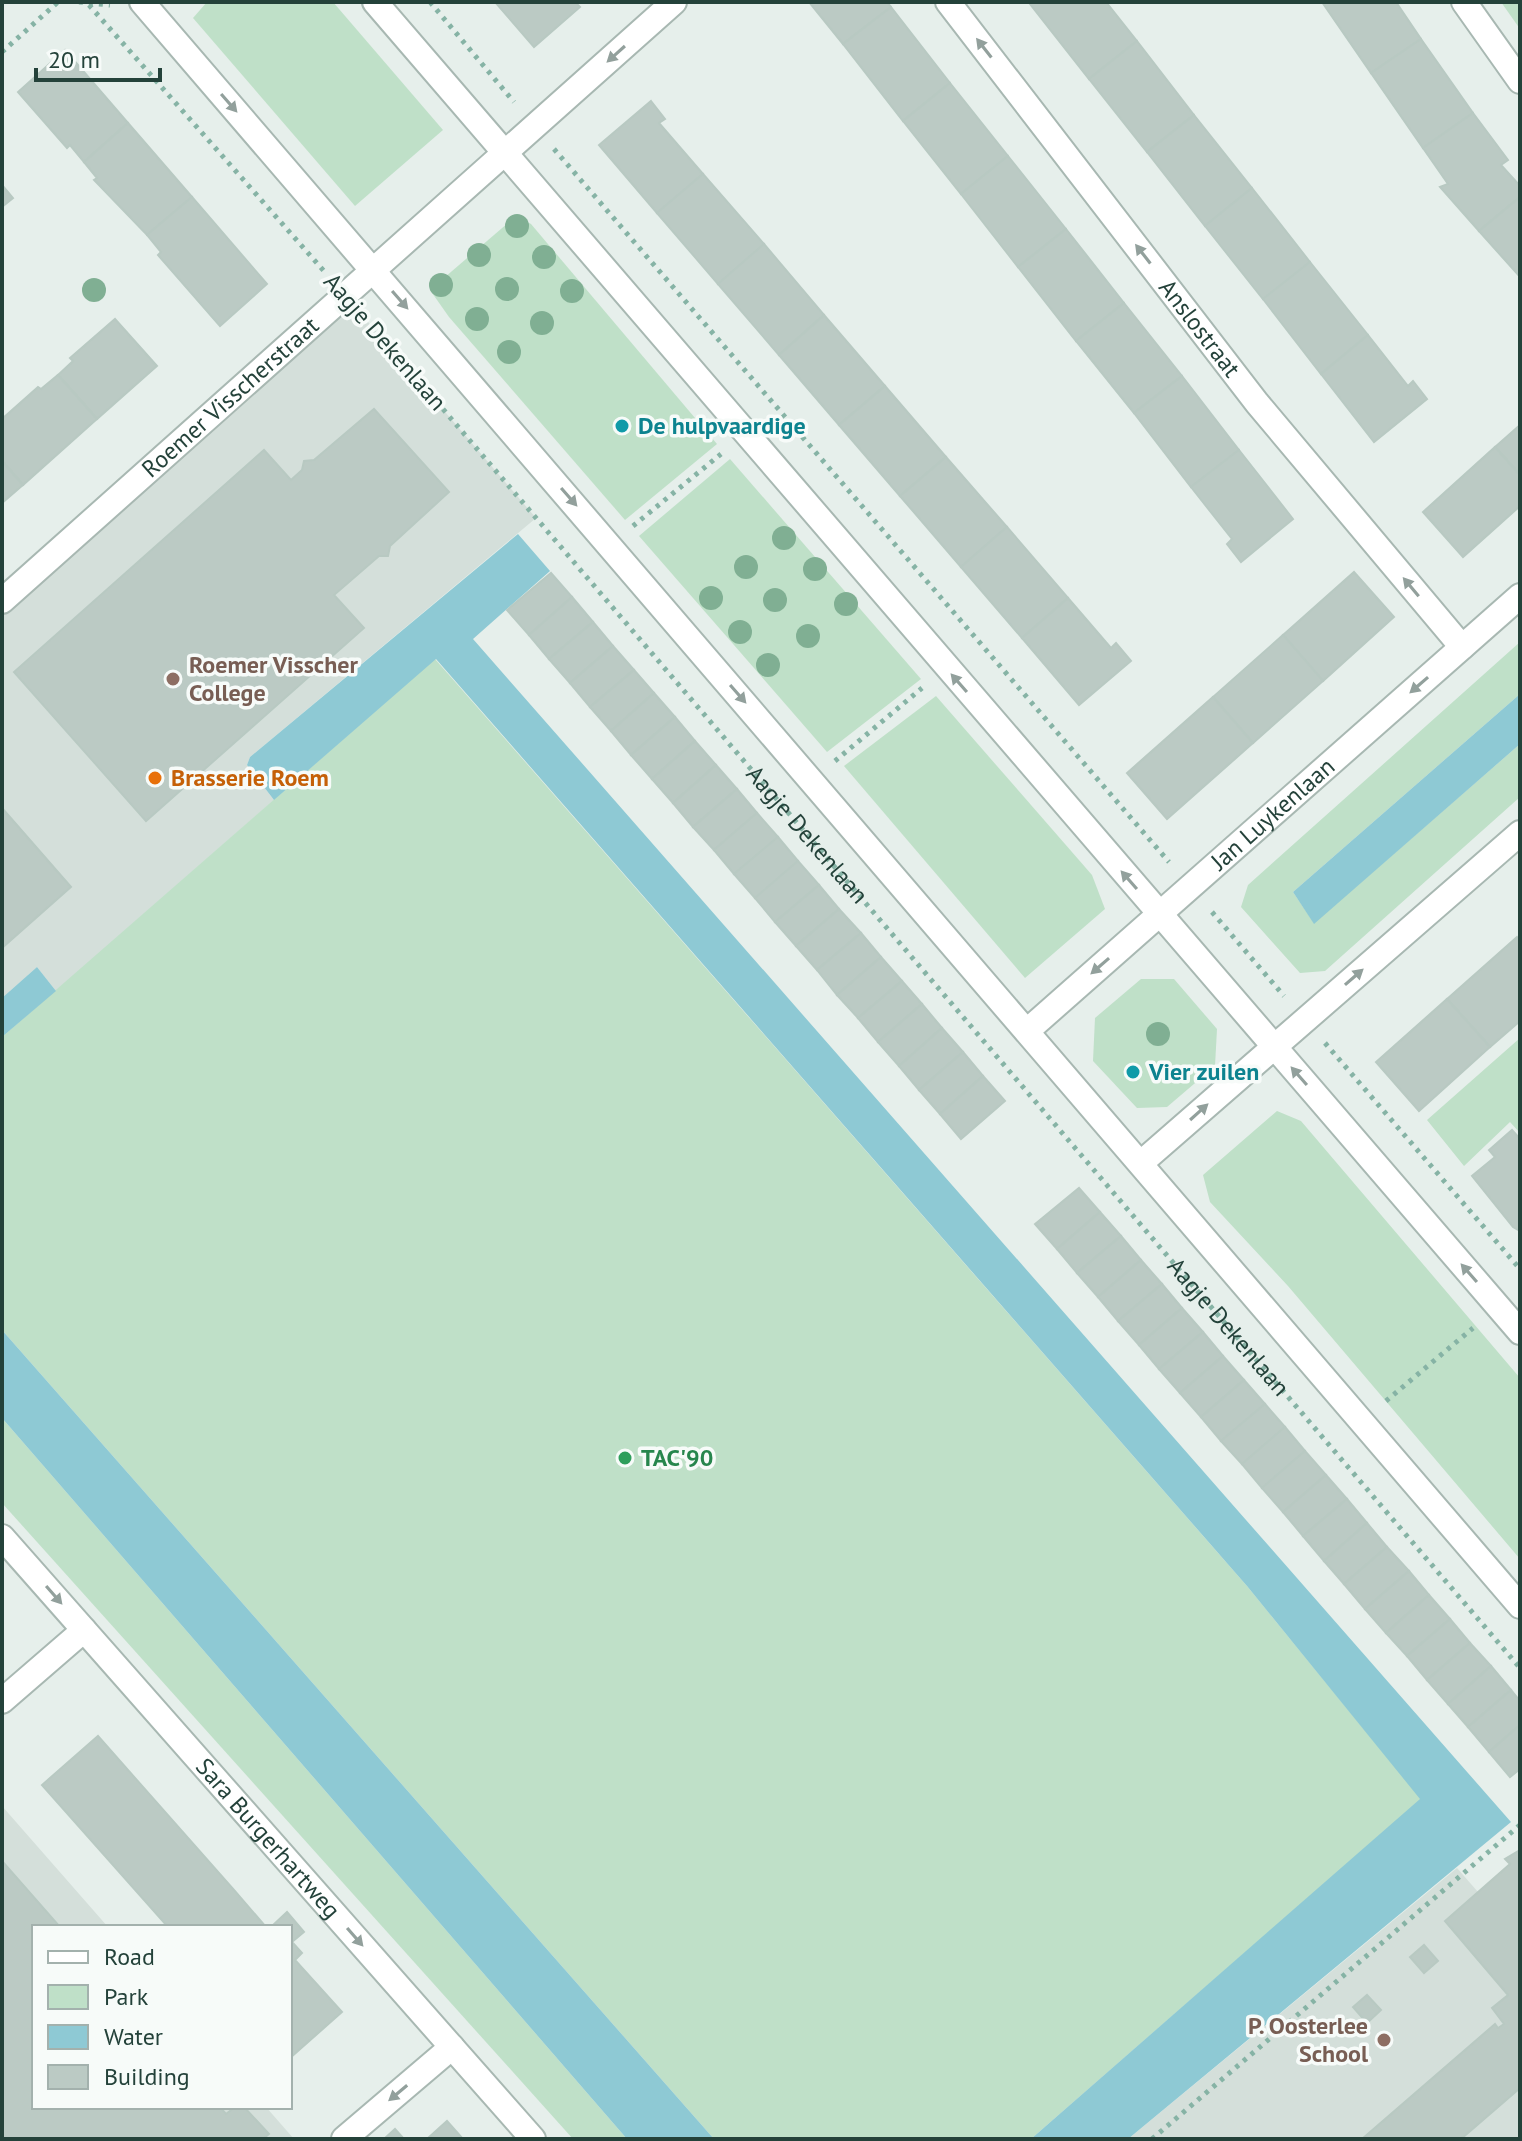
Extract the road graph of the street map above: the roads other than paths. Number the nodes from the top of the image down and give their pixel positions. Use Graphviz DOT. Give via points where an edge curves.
graph roads {
  1 [pos="142,2"];
  2 [pos="375,2"];
  3 [pos="674,2"];
  4 [pos="948,2"];
  5 [pos="1464,2"];
  6 [pos="1520,81"];
  7 [pos="503,154"];
  8 [pos="374,269"];
  9 [pos="1520,596"];
  10 [pos="2,601"];
  11 [pos="1462,647"];
  12 [pos="1520,833"];
  13 [pos="1159,914"];
  14 [pos="1027,1031"];
  15 [pos="1273,1046"];
  16 [pos="1141,1163"];
  17 [pos="1520,1332"];
  18 [pos="2,1537"];
  19 [pos="1520,1606"];
  20 [pos="84,1630"];
  21 [pos="2,1701"];
  22 [pos="452,2047"];
  23 [pos="344,2139"];
  24 [pos="533,2139"];
  1 -- 8 [label="street, Aagje Dekenlaan, one-way"];
  2 -- 7 [label="street"];
  3 -- 7 [label="street, Roemer Visscherstraat, one-way"];
  11 -- 4 [label="street, Anslostraat, one-way" via="1257,403"];
  5 -- 6 [label="street"];
  7 -- 8 [label="street, Roemer Visscherstraat"];
  13 -- 7 [label="street, one-way"];
  8 -- 10 [label="street, Roemer Visscherstraat"];
  8 -- 14 [label="street, Aagje Dekenlaan, one-way"];
  9 -- 11 [label="street, Jan Luykenlaan"];
  11 -- 13 [label="street, Jan Luykenlaan, one-way"];
  15 -- 12 [label="street, one-way"];
  13 -- 14 [label="street, Jan Luykenlaan, one-way"];
  13 -- 15 [label="street"];
  14 -- 16 [label="street, Aagje Dekenlaan"];
  16 -- 15 [label="street, one-way"];
  17 -- 15 [label="street, one-way"];
  16 -- 19 [label="street, Aagje Dekenlaan"];
  18 -- 20 [label="street, Sara Burgerhartweg, one-way"];
  20 -- 21 [label="street"];
  20 -- 22 [label="street, Sara Burgerhartweg, one-way"];
  22 -- 23 [label="street, one-way"];
  22 -- 24 [label="street, Sara Burgerhartweg"];
}
